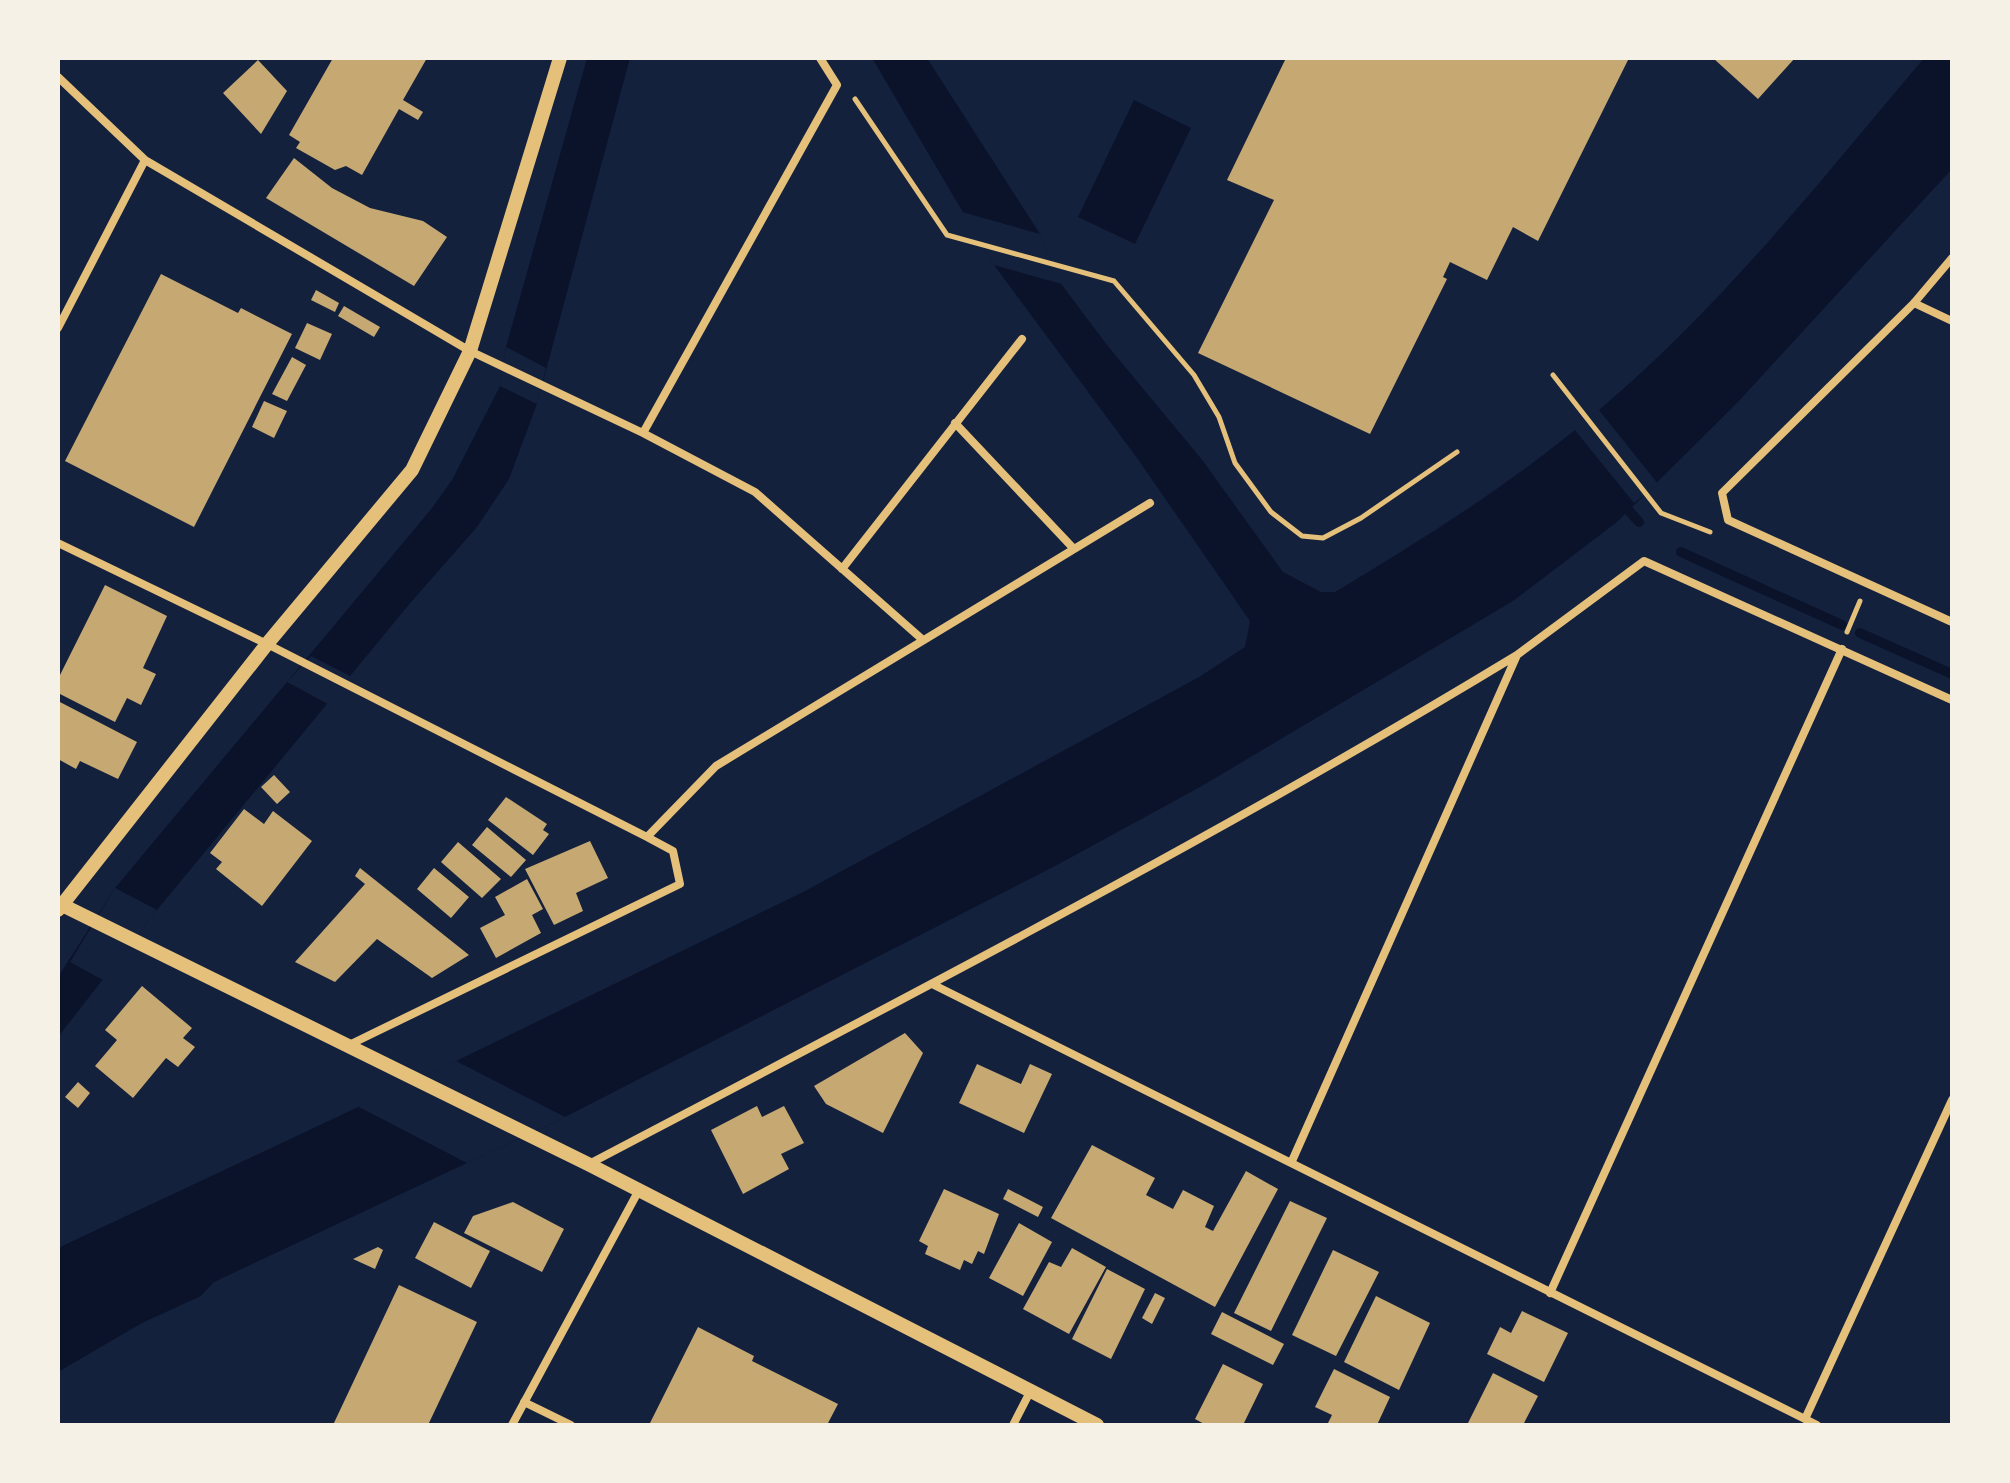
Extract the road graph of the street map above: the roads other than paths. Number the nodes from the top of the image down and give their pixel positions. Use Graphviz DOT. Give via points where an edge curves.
graph roads {
  1 [pos="560,58"];
  2 [pos="820,58"];
  3 [pos="58,77"];
  4 [pos="145,160"];
  5 [pos="1952,258"];
  6 [pos="1914,303"];
  7 [pos="1952,321"];
  8 [pos="58,328"];
  9 [pos="1022,339"];
  10 [pos="470,351"];
  11 [pos="955,423"];
  12 [pos="643,433"];
  13 [pos="1150,503"];
  14 [pos="58,543"];
  15 [pos="1074,549"];
  16 [pos="842,569"];
  17 [pos="1952,622"];
  18 [pos="923,640"];
  19 [pos="267,644"];
  20 [pos="1842,649"];
  21 [pos="1517,655"];
  22 [pos="1952,700"];
  23 [pos="647,837"];
  24 [pos="59,906"];
  25 [pos="932,984"];
  26 [pos="349,1045"];
  27 [pos="1952,1100"];
  28 [pos="1292,1161"];
  29 [pos="588,1164"];
  30 [pos="639,1190"];
  31 [pos="1550,1293"];
  32 [pos="1030,1392"];
  33 [pos="524,1402"];
  34 [pos="1805,1419"];
  35 [pos="512,1425"];
  36 [pos="571,1425"];
  37 [pos="1013,1425"];
  38 [pos="1097,1425"];
  39 [pos="1817,1425"];
  1 -- 10 [label="street"];
  2 -- 12 [label="street" via="837,85"];
  3 -- 4 [label="street"];
  4 -- 8 [label="street"];
  4 -- 10 [label="street"];
  5 -- 6 [label="street"];
  6 -- 7 [label="street"];
  6 -- 17 [label="street" via="1722,493 1728,520"];
  9 -- 11 [label="street"];
  10 -- 12 [label="street"];
  10 -- 19 [label="street" via="412,470"];
  11 -- 15 [label="street"];
  11 -- 16 [label="street"];
  12 -- 16 [label="street" via="755,492"];
  13 -- 15 [label="street"];
  14 -- 19 [label="street"];
  15 -- 18 [label="street"];
  16 -- 18 [label="street"];
  18 -- 23 [label="street" via="716,766"];
  19 -- 23 [label="street"];
  19 -- 24 [label="street"];
  20 -- 21 [label="street" via="1644,561"];
  20 -- 22 [label="street"];
  20 -- 31 [label="street"];
  21 -- 25 [label="street" via="1414,718"];
  21 -- 28 [label="street"];
  23 -- 26 [label="street" via="673,851 680,884"];
  24 -- 26 [label="street"];
  25 -- 28 [label="street"];
  25 -- 29 [label="street"];
  26 -- 29 [label="street"];
  27 -- 34 [label="street"];
  28 -- 31 [label="street"];
  29 -- 30 [label="street"];
  30 -- 32 [label="street"];
  30 -- 33 [label="street"];
  31 -- 34 [label="street"];
  32 -- 37 [label="street"];
  32 -- 38 [label="street"];
  33 -- 35 [label="street"];
  33 -- 36 [label="street"];
  34 -- 39 [label="street"];
}
